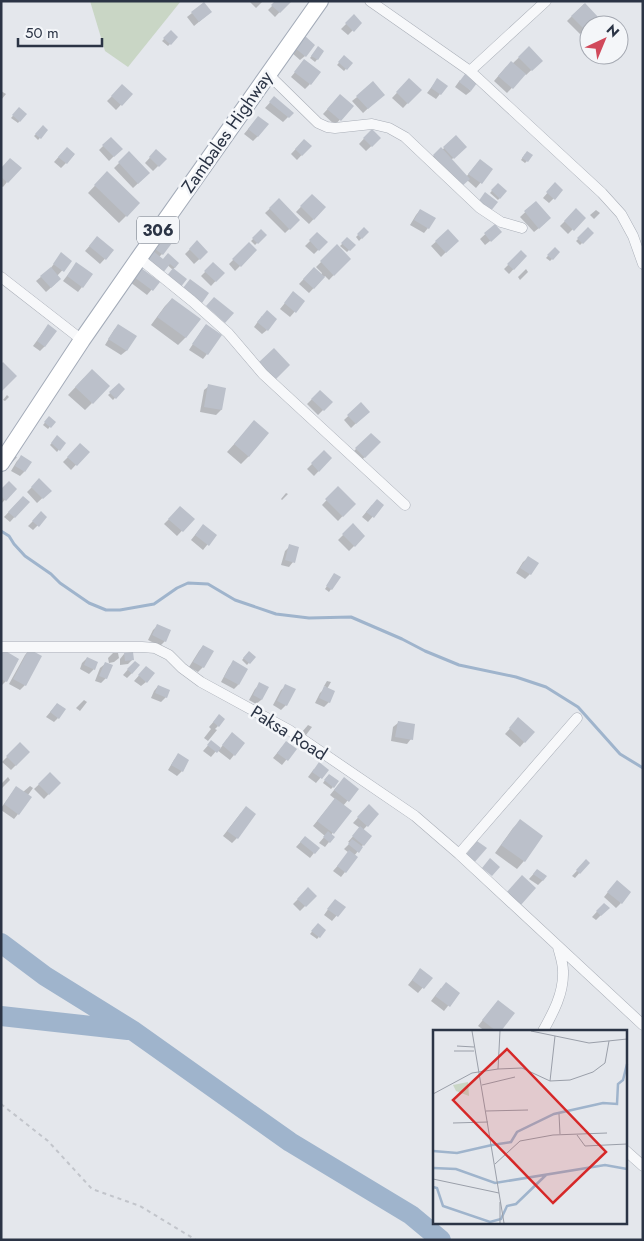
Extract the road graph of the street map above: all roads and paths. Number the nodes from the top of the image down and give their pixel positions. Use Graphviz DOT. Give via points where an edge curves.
graph roads {
  1 [pos="320,1"];
  2 [pos="370,1"];
  3 [pos="546,1"];
  4 [pos="470,71"];
  5 [pos="268,74"];
  6 [pos="522,228"];
  7 [pos="139,258"];
  8 [pos="643,264"];
  9 [pos="1,277"];
  10 [pos="82,340"];
  11 [pos="1,462"];
  12 [pos="405,505"];
  13 [pos="1,647"];
  14 [pos="577,718"];
  15 [pos="459,854"];
  16 [pos="558,948"];
  17 [pos="643,1025"];
  18 [pos="544,1030"];
  19 [pos="1,1104"];
  20 [pos="626,1151"];
  21 [pos="643,1166"];
  22 [pos="196,1240"];
  1 -- 5 [label="main road, Zambales Highway / 306"];
  2 -- 4 [label="street"];
  3 -- 4 [label="street"];
  4 -- 8 [label="street" via="602,193 620,214"];
  5 -- 6 [label="street" via="318,123 328,128 372,124 389,128 405,137 480,208 501,222"];
  5 -- 7 [label="main road, Zambales Highway / 306"];
  7 -- 10 [label="main road, Zambales Highway / 306"];
  7 -- 12 [label="street" via="228,333 263,374"];
  9 -- 10 [label="street"];
  10 -- 11 [label="main road, Zambales Highway / 306"];
  13 -- 15 [label="street, Paksa Road" via="155,648 169,655 201,682 289,730 415,816"];
  14 -- 15 [label="street"];
  15 -- 16 [label="street, Paksa Road"];
  16 -- 17 [label="street, Paksa Road"];
  16 -- 18 [label="street" via="563,970 562,989"];
  19 -- 22 [label="path" via="48,1141 92,1189 140,1206"];
  20 -- 21 [label="street"];
}
